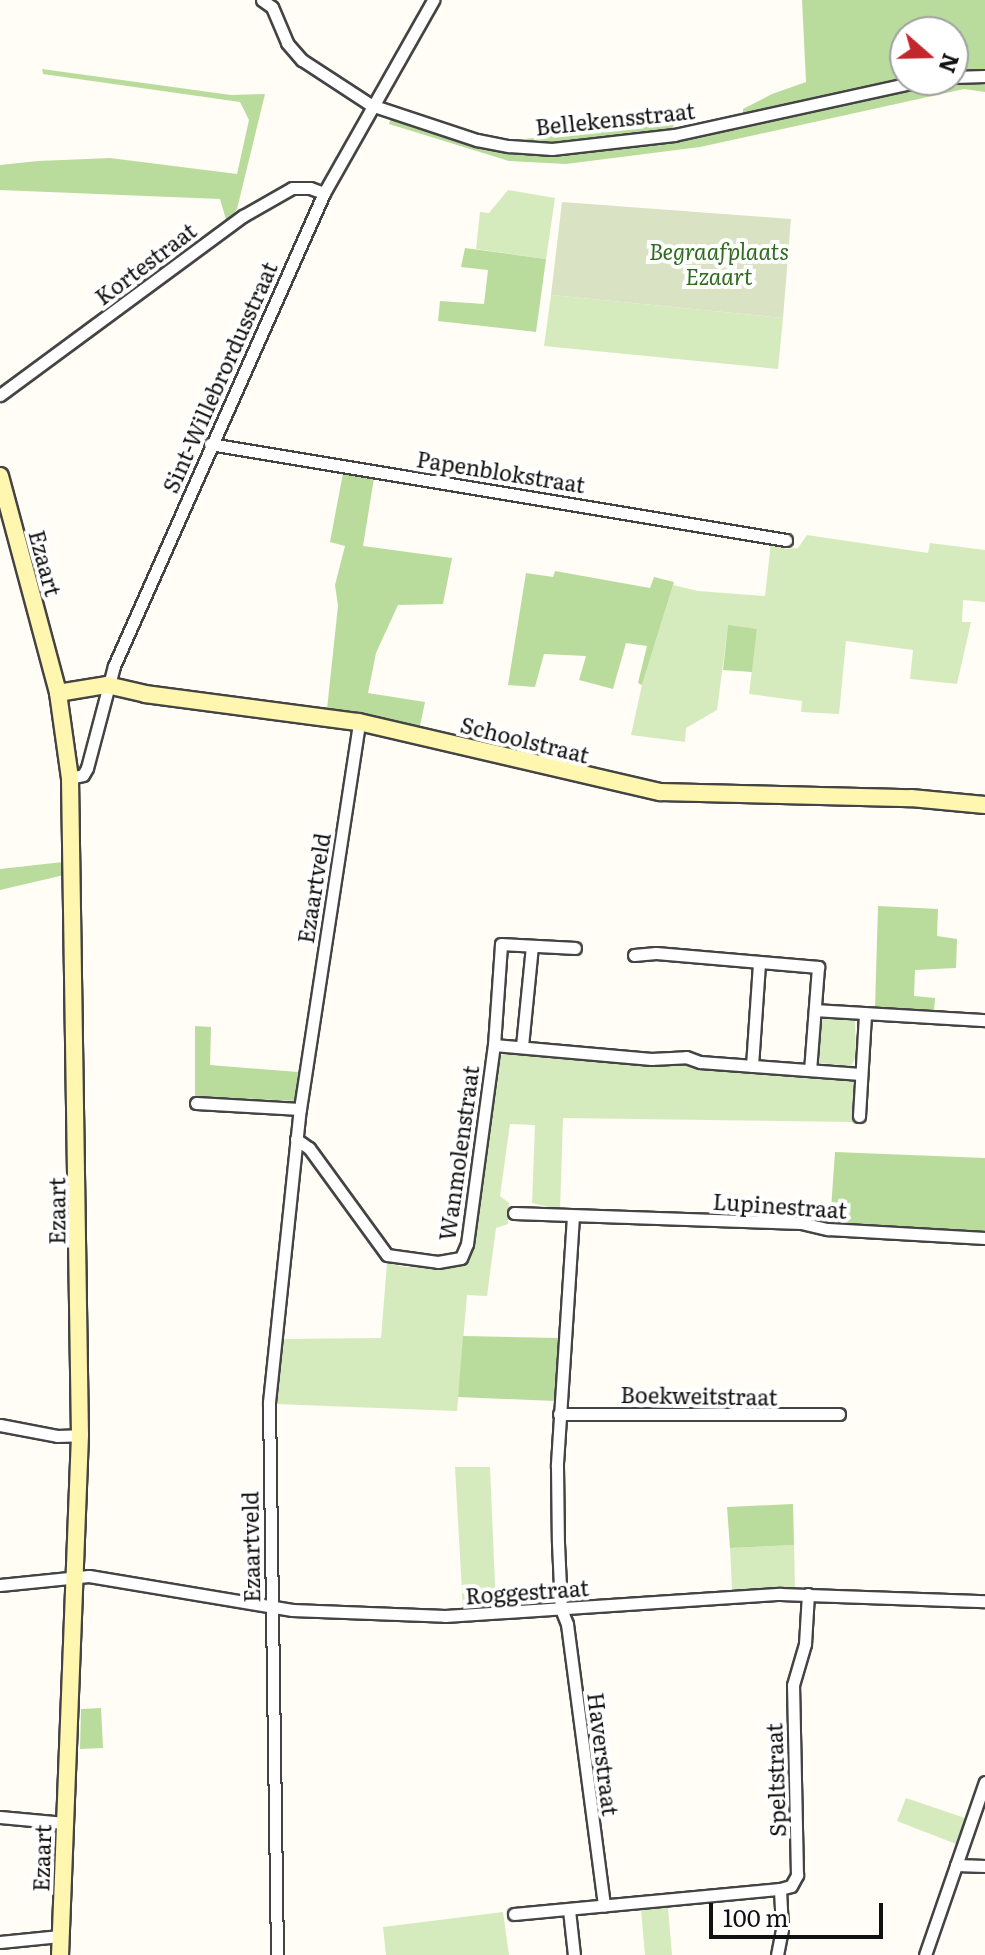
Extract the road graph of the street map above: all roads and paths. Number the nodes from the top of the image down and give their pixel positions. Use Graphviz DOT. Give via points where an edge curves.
graph roads {
  1 [pos="433,0"];
  2 [pos="270,2"];
  3 [pos="889,88"];
  4 [pos="371,105"];
  5 [pos="324,193"];
  6 [pos="0,395"];
  7 [pos="210,444"];
  8 [pos="0,476"];
  9 [pos="786,540"];
  10 [pos="107,685"];
  11 [pos="58,693"];
  12 [pos="359,722"];
  13 [pos="70,778"];
  14 [pos="985,805"];
  15 [pos="532,946"];
  16 [pos="575,948"];
  17 [pos="634,955"];
  18 [pos="759,962"];
  19 [pos="815,1010"];
  20 [pos="865,1015"];
  21 [pos="985,1020"];
  22 [pos="494,1045"];
  23 [pos="522,1046"];
  24 [pos="752,1066"];
  25 [pos="810,1070"];
  26 [pos="861,1074"];
  27 [pos="196,1103"];
  28 [pos="300,1109"];
  29 [pos="859,1116"];
  30 [pos="296,1139"];
  31 [pos="514,1213"];
  32 [pos="573,1216"];
  33 [pos="985,1238"];
  34 [pos="559,1414"];
  35 [pos="839,1414"];
  36 [pos="0,1425"];
  37 [pos="80,1435"];
  38 [pos="75,1577"];
  39 [pos="0,1585"];
  40 [pos="808,1594"];
  41 [pos="985,1601"];
  42 [pos="271,1607"];
  43 [pos="561,1609"];
  44 [pos="985,1782"];
  45 [pos="0,1817"];
  46 [pos="65,1823"];
  47 [pos="956,1865"];
  48 [pos="985,1866"];
  49 [pos="780,1889"];
  50 [pos="604,1906"];
  51 [pos="569,1910"];
  52 [pos="514,1914"];
  53 [pos="60,1936"];
  54 [pos="0,1942"];
  55 [pos="60,1955"];
  56 [pos="277,1955"];
  57 [pos="574,1955"];
  58 [pos="777,1955"];
  59 [pos="925,1955"];
  1 -- 4 [label="street, Sint-Willebrordusstraat"];
  2 -- 4 [label="street, Bellekensstraat" via="287,43 302,60"];
  3 -- 4 [label="street, Bellekensstraat" via="716,128 552,149 489,143"];
  4 -- 5 [label="street, Sint-Willebrordusstraat"];
  5 -- 6 [label="street, Kortestraat" via="292,188 243,216"];
  5 -- 7 [label="street, Sint-Willebrordusstraat"];
  7 -- 9 [label="street, Papenblokstraat"];
  7 -- 10 [label="street, Sint-Willebrordusstraat"];
  8 -- 11 [label="main road, Ezaart"];
  10 -- 11 [label="main road, Schoolstraat"];
  10 -- 12 [label="main road, Schoolstraat"];
  10 -- 13 [label="street, Sint-Willebrordusstraat" via="87,768 83,775"];
  11 -- 13 [label="main road, Ezaart"];
  12 -- 14 [label="main road, Schoolstraat" via="660,792 911,798"];
  12 -- 28 [label="street, Ezaartveld"];
  13 -- 37 [label="main road, Ezaart"];
  15 -- 16 [label="street, Wanmolenstraat"];
  15 -- 22 [label="street, Wanmolenstraat" via="501,944"];
  15 -- 23 [label="street"];
  17 -- 18 [label="street"];
  18 -- 19 [label="street" via="818,967"];
  18 -- 24 [label="street"];
  19 -- 20 [label="street"];
  19 -- 25 [label="street"];
  20 -- 21 [label="street"];
  20 -- 26 [label="street"];
  22 -- 23 [label="street, Wanmolenstraat"];
  22 -- 30 [label="street, Wanmolenstraat" via="467,1244 453,1262 387,1255 316,1157"];
  23 -- 24 [label="street, Wanmolenstraat"];
  24 -- 25 [label="street, Wanmolenstraat"];
  25 -- 26 [label="street, Wanmolenstraat"];
  26 -- 29 [label="street"];
  27 -- 28 [label="street"];
  28 -- 30 [label="street, Ezaartveld"];
  30 -- 42 [label="street, Ezaartveld" via="269,1402"];
  31 -- 32 [label="street, Lupinestraat"];
  32 -- 33 [label="street, Lupinestraat" via="801,1223"];
  32 -- 34 [label="street"];
  34 -- 35 [label="street, Boekweitstraat"];
  34 -- 43 [label="street"];
  36 -- 37 [label="street"];
  37 -- 38 [label="main road, Ezaart"];
  38 -- 39 [label="street, Roggestraat"];
  38 -- 42 [label="street, Roggestraat"];
  38 -- 46 [label="main road, Ezaart"];
  40 -- 41 [label="street, Roggestraat"];
  40 -- 43 [label="street, Roggestraat"];
  40 -- 49 [label="street, Speltstraat" via="805,1644 793,1685 797,1875 791,1886"];
  42 -- 43 [label="street, Roggestraat" via="445,1616"];
  42 -- 56 [label="street, Ezaartveld"];
  43 -- 50 [label="street, Haverstraat"];
  44 -- 47 [label="street"];
  45 -- 46 [label="street"];
  46 -- 53 [label="main road, Ezaart"];
  47 -- 48 [label="street"];
  47 -- 59 [label="street"];
  49 -- 50 [label="street"];
  49 -- 58 [label="street"];
  50 -- 51 [label="street"];
  51 -- 52 [label="street"];
  51 -- 57 [label="street"];
  53 -- 54 [label="street"];
  53 -- 55 [label="main road, Ezaart"];
}
